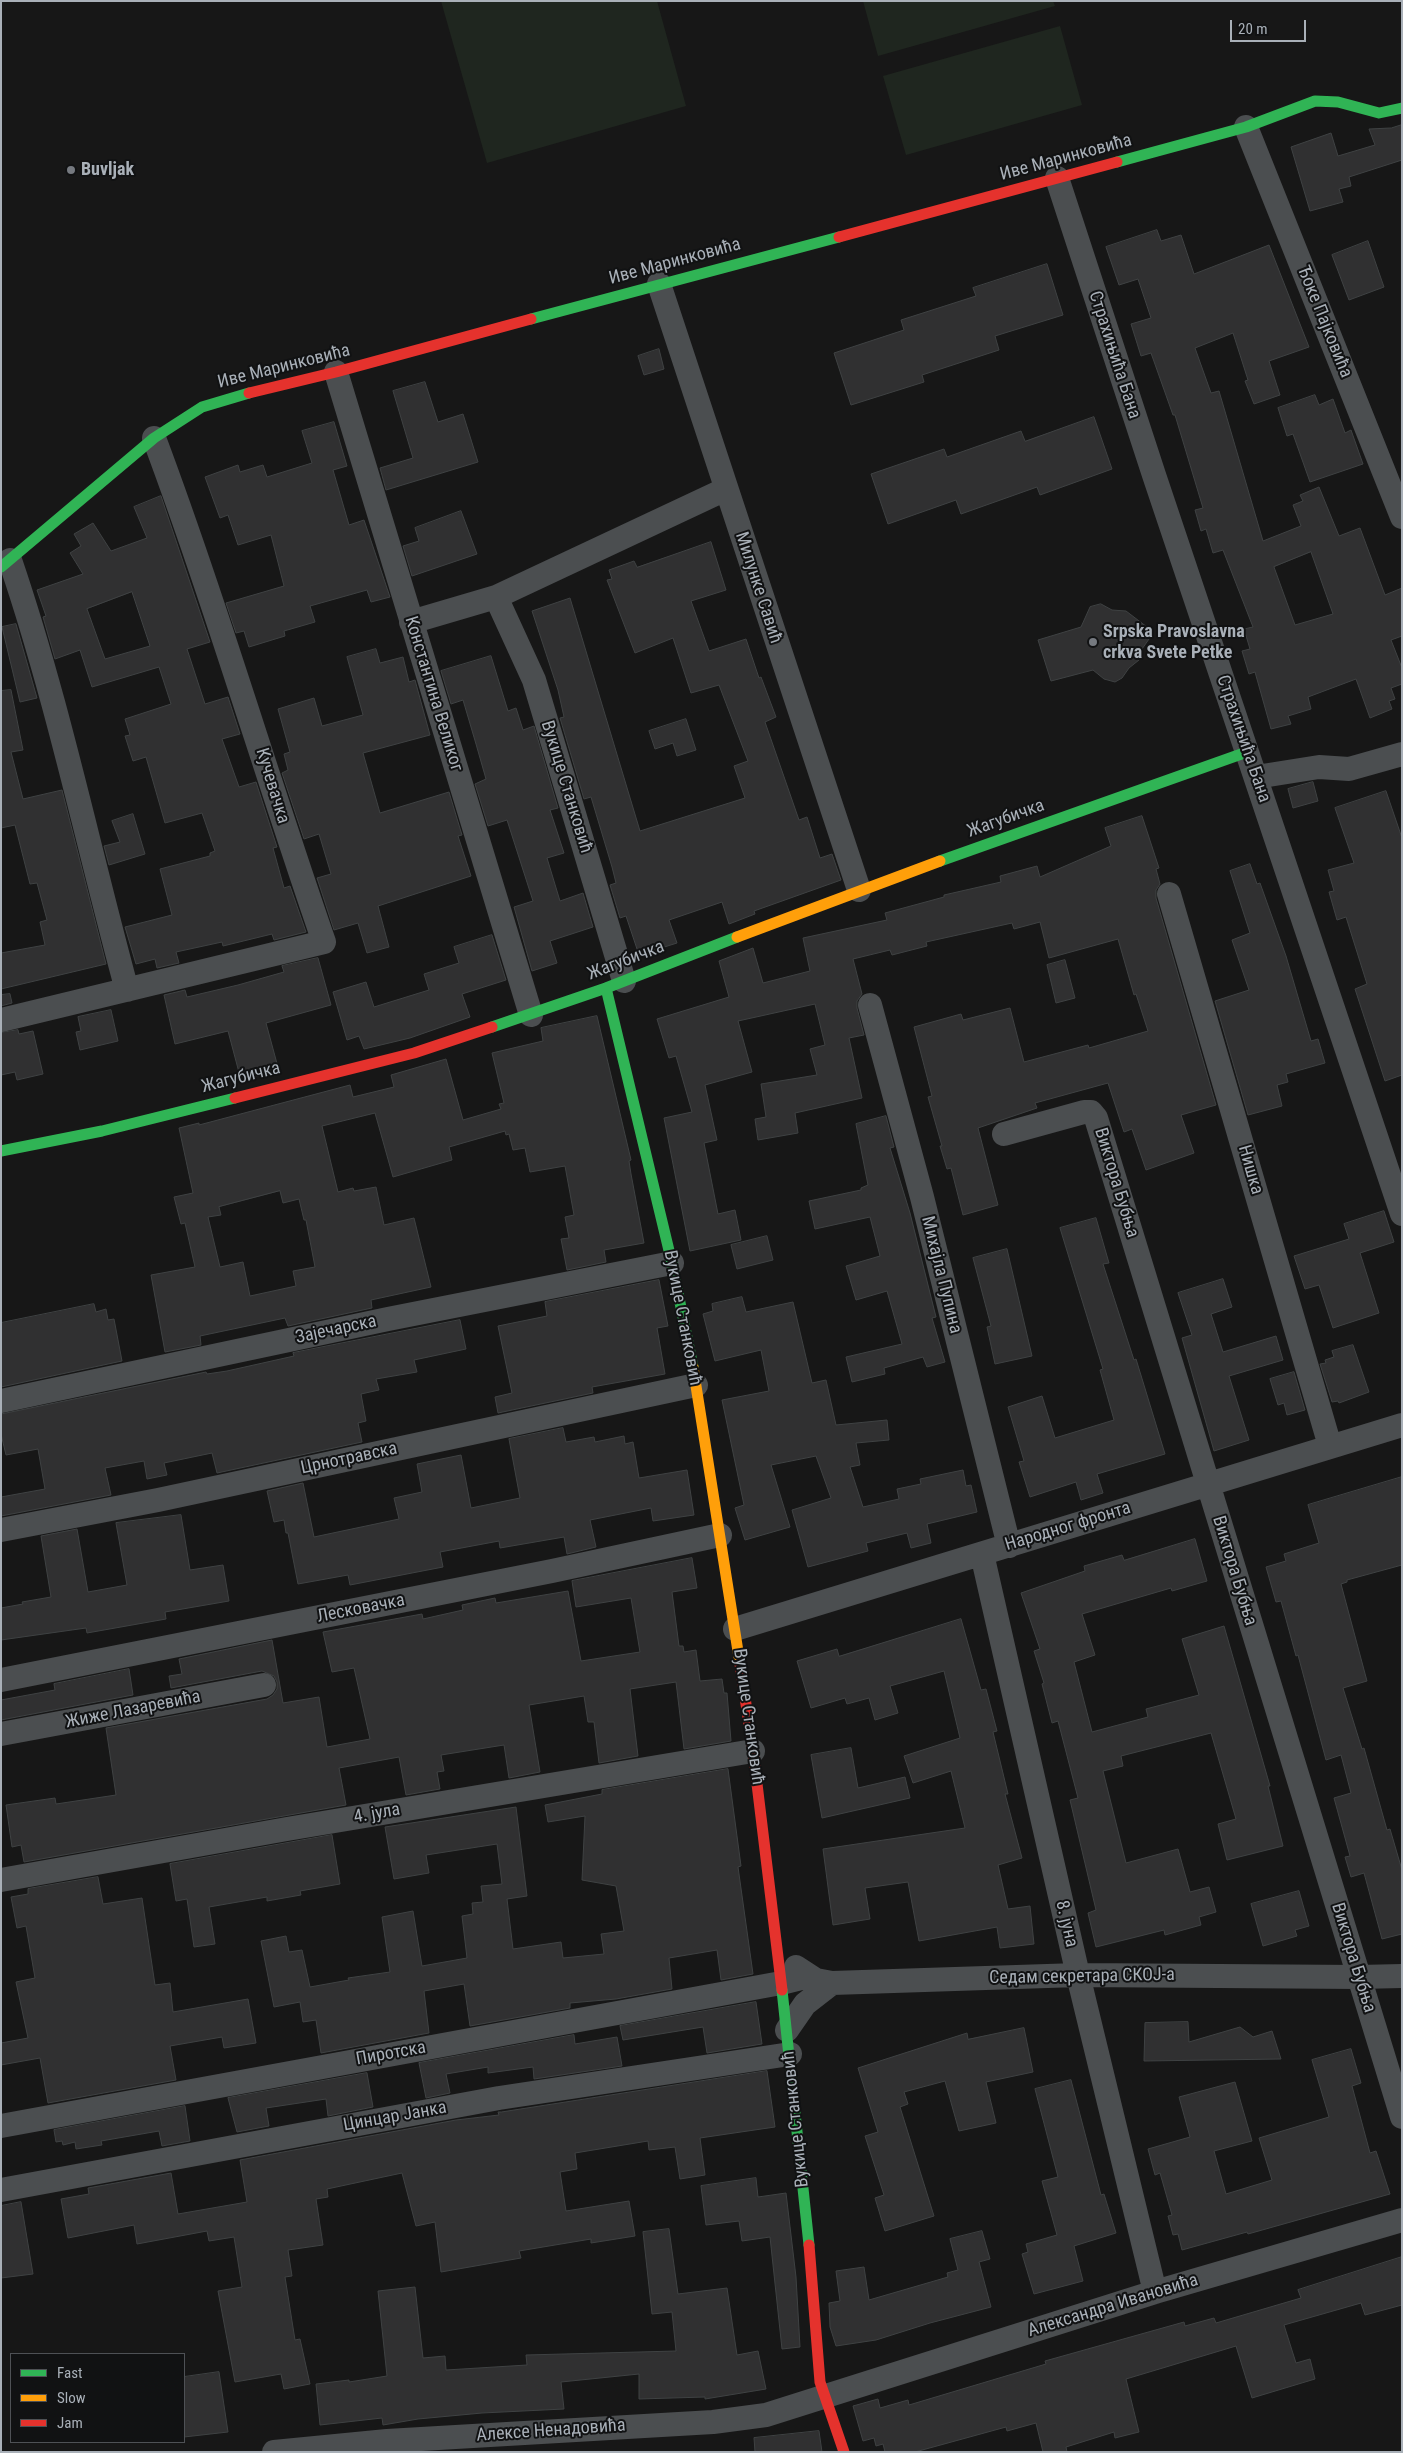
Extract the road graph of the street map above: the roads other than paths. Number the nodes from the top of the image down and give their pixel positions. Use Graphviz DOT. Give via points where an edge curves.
graph roads {
  1 [pos="1402,108"];
  2 [pos="1246,127"];
  3 [pos="1057,178"];
  4 [pos="659,284"];
  5 [pos="336,372"];
  6 [pos="154,438"];
  7 [pos="726,489"];
  8 [pos="1402,517"];
  9 [pos="6,563"];
  10 [pos="496,597"];
  11 [pos="411,622"];
  12 [pos="1248,752"];
  13 [pos="1402,754"];
  14 [pos="1256,777"];
  15 [pos="859,890"];
  16 [pos="1169,894"];
  17 [pos="615,985"];
  18 [pos="127,990"];
  19 [pos="870,1005"];
  20 [pos="531,1015"];
  21 [pos="1,1020"];
  22 [pos="1004,1134"];
  23 [pos="1,1151"];
  24 [pos="1402,1214"];
  25 [pos="672,1263"];
  26 [pos="696,1385"];
  27 [pos="1,1401"];
  28 [pos="1402,1425"];
  29 [pos="1330,1446"];
  30 [pos="1207,1483"];
  31 [pos="1,1530"];
  32 [pos="720,1535"];
  33 [pos="1009,1546"];
  34 [pos="982,1554"];
  35 [pos="735,1629"];
  36 [pos="1,1680"];
  37 [pos="264,1685"];
  38 [pos="1,1734"];
  39 [pos="753,1751"];
  40 [pos="1,1880"];
  41 [pos="777,1944"];
  42 [pos="1078,1975"];
  43 [pos="809,1976"];
  44 [pos="1402,1976"];
  45 [pos="1359,1977"];
  46 [pos="781,1983"];
  47 [pos="832,1983"];
  48 [pos="787,2030"];
  49 [pos="790,2054"];
  50 [pos="1402,2117"];
  51 [pos="1,2126"];
  52 [pos="1,2190"];
  53 [pos="1402,2220"];
  54 [pos="1155,2292"];
  55 [pos="826,2396"];
  56 [pos="274,2452"];
  57 [pos="844,2452"];
  1 -- 2 [label="street, Иве Маринковића" via="1380,115 1344,102 1315,101"];
  2 -- 3 [label="street, Иве Маринковића"];
  2 -- 8 [label="street, Ђоке Пајковића"];
  3 -- 4 [label="street, Иве Маринковића"];
  3 -- 12 [label="street, Страхињића Бана"];
  4 -- 5 [label="street, Иве Маринковића"];
  4 -- 7 [label="street, Милунке Савић"];
  5 -- 6 [label="street, Иве Маринковића" via="202,407"];
  5 -- 11 [label="street, Константина Великог"];
  6 -- 9 [label="street, Иве Маринковића"];
  6 -- 18 [label="street, Кучевачка" via="194,546 324,942"];
  7 -- 10 [label="street"];
  7 -- 15 [label="street, Милунке Савић"];
  9 -- 18 [label="street" via="34,631"];
  10 -- 11 [label="street"];
  10 -- 17 [label="street, Вукице Станковић" via="534,680"];
  11 -- 20 [label="street, Константина Великог"];
  12 -- 14 [label="street, Страхињића Бана"];
  12 -- 15 [label="street, Жагубичка"];
  13 -- 14 [label="street" via="1349,769 1319,767"];
  14 -- 24 [label="street, Страхињића Бана"];
  15 -- 17 [label="street, Жагубичка"];
  16 -- 29 [label="street, Нишка"];
  17 -- 20 [label="street, Жагубичка"];
  17 -- 25 [label="street, Вукице Станковић"];
  18 -- 21 [label="street, Кучевачка"];
  19 -- 33 [label="street, Михајла Пупина" via="922,1197"];
  20 -- 23 [label="street, Жагубичка" via="414,1053 102,1131"];
  22 -- 30 [label="street, Виктора Бубња" via="1084,1112 1094,1115"];
  25 -- 26 [label="street, Вукице Станковић"];
  25 -- 27 [label="street, Зајечарска"];
  26 -- 31 [label="street, Црнотравска" via="158,1500"];
  26 -- 32 [label="street, Вукице Станковић"];
  28 -- 29 [label="street, Народног фронта"];
  29 -- 30 [label="street, Народног фронта"];
  30 -- 33 [label="street, Народног фронта"];
  30 -- 45 [label="street, Виктора Бубња"];
  32 -- 35 [label="street, Вукице Станковић"];
  32 -- 36 [label="street, Лесковачка"];
  33 -- 34 [label="street, Народног фронта"];
  34 -- 35 [label="street, Народног фронта"];
  34 -- 42 [label="street, 8. јуна"];
  35 -- 39 [label="street, Вукице Станковић"];
  37 -- 38 [label="street, Жиже Лазаревића"];
  39 -- 40 [label="street, 4. јула"];
  39 -- 41 [label="street, Вукице Станковић"];
  41 -- 43 [label="street, Седам секретара СКОЈ-а" via="788,1959"];
  41 -- 46 [label="street, Вукице Станковић"];
  42 -- 45 [label="street, Седам секретара СКОЈ-а"];
  42 -- 47 [label="street, Седам секретара СКОЈ-а"];
  42 -- 54 [label="street, 8. јуна"];
  43 -- 46 [label="street, Пиротска"];
  43 -- 47 [label="street, Седам секретара СКОЈ-а"];
  44 -- 45 [label="street, Седам секретара СКОЈ-а"];
  45 -- 50 [label="street, Виктора Бубња"];
  46 -- 48 [label="street, Вукице Станковић"];
  46 -- 51 [label="street, Пиротска"];
  47 -- 48 [label="street" via="805,2004"];
  48 -- 49 [label="street, Вукице Станковић"];
  49 -- 52 [label="street, Цинцар Јанка" via="499,2098"];
  49 -- 55 [label="street, Вукице Станковић" via="817,2364"];
  53 -- 54 [label="street, Александра Ивановића"];
  54 -- 55 [label="street, Александра Ивановића"];
  55 -- 56 [label="street, Алексе Ненадовића" via="739,2420"];
  55 -- 57 [label="street, Вукице Станковић"];
}
